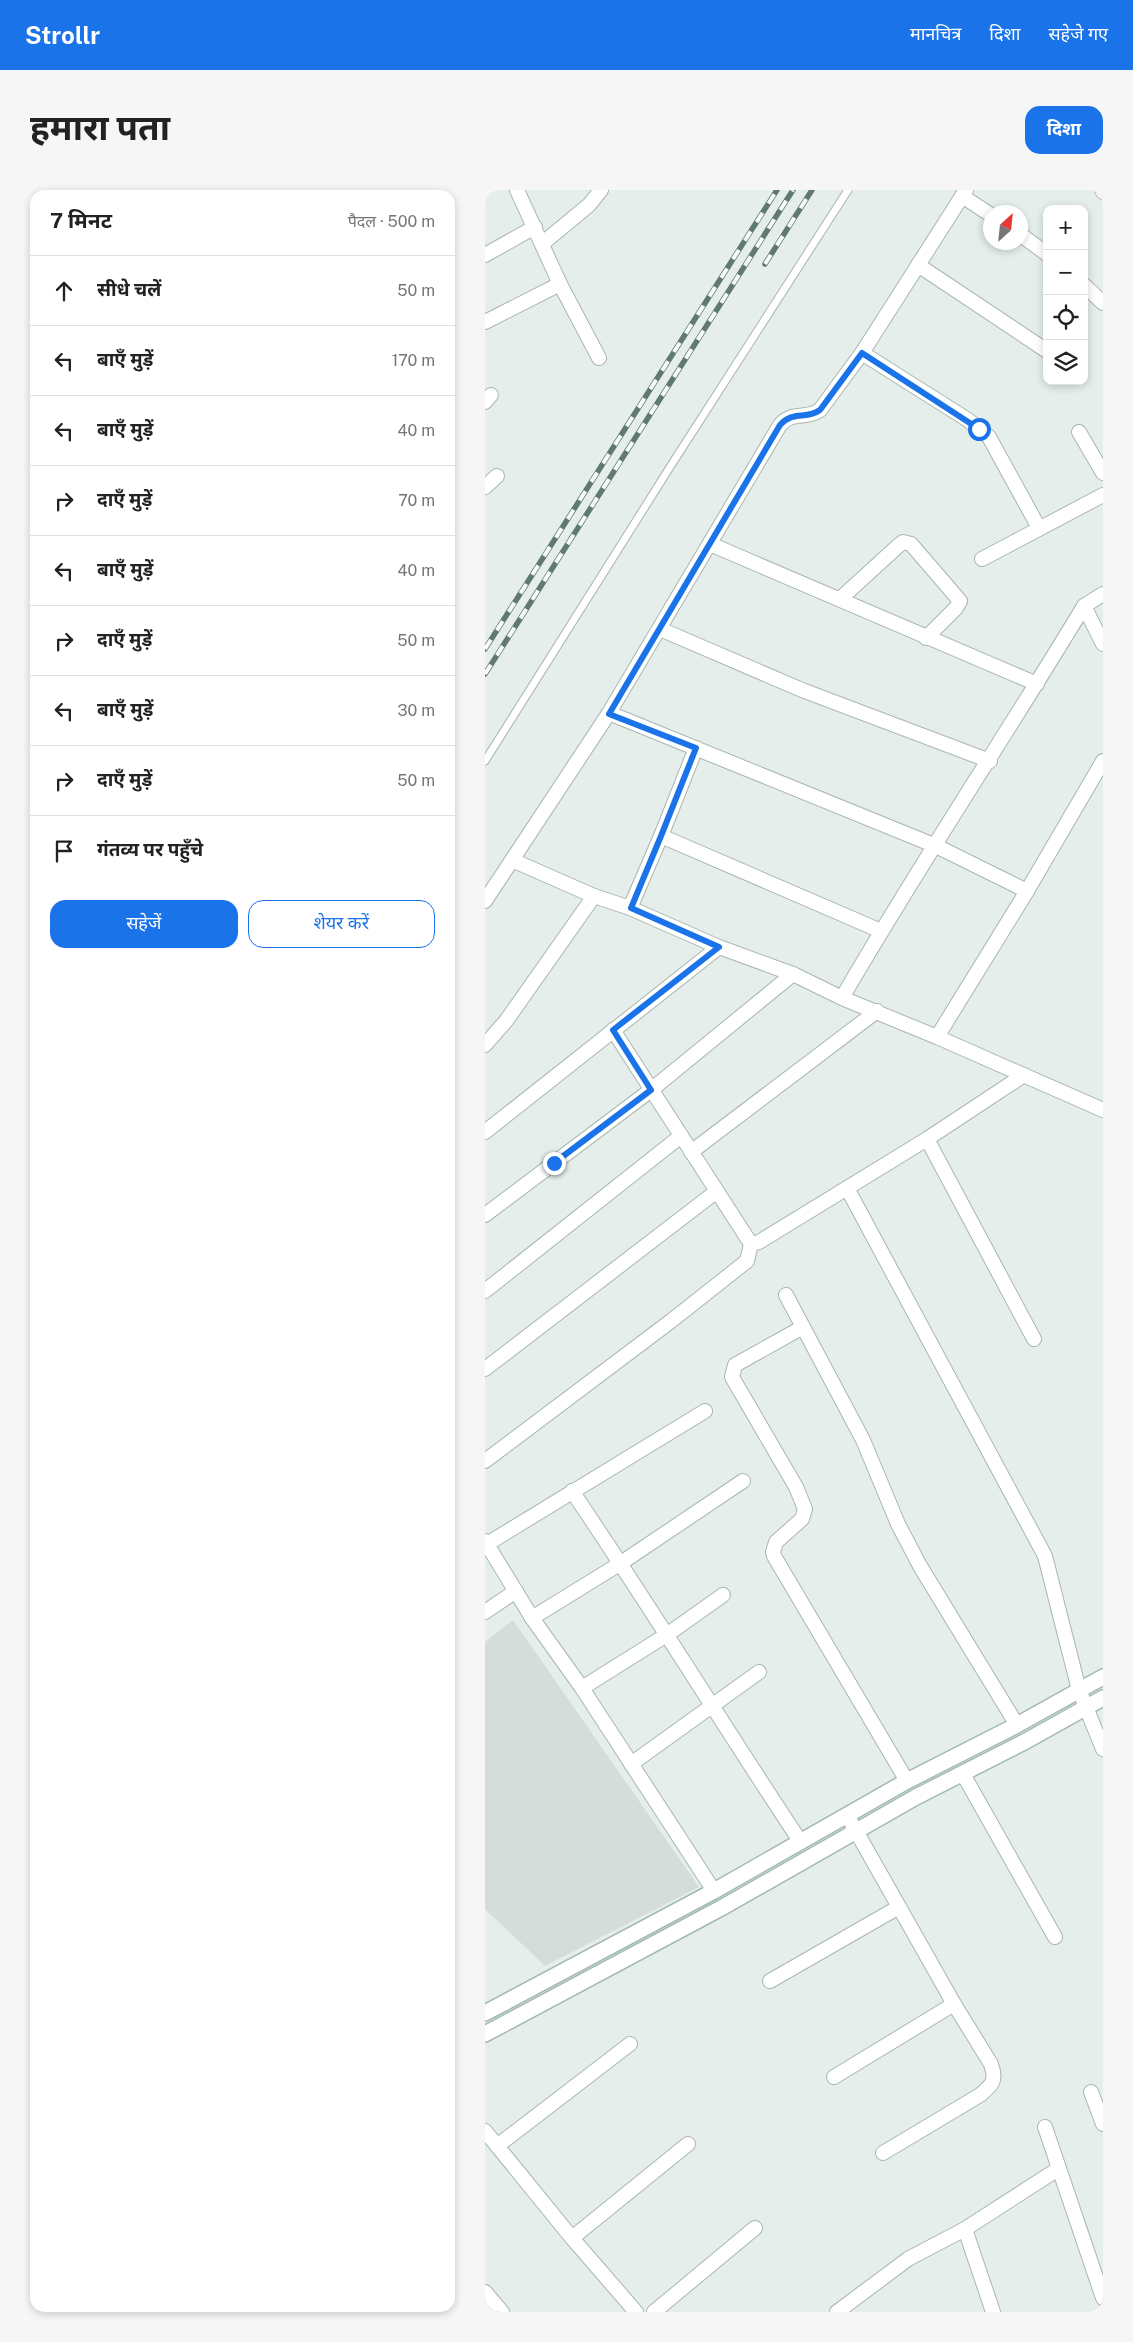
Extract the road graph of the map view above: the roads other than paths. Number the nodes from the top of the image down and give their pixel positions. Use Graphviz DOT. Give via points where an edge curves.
graph roads {
  1 [pos="517,190"];
  2 [pos="601,190"];
  3 [pos="848,190"];
  4 [pos="964,193"];
  5 [pos="983,208"];
  6 [pos="535,227"];
  7 [pos="1028,240"];
  8 [pos="543,243"];
  9 [pos="1043,251"];
  10 [pos="485,255"];
  11 [pos="918,265"];
  12 [pos="560,284"];
  13 [pos="1088,289"];
  14 [pos="1103,304"];
  15 [pos="485,322"];
  16 [pos="1043,348"];
  17 [pos="862,353"];
  18 [pos="599,358"];
  19 [pos="1079,432"];
  20 [pos="1103,473"];
  21 [pos="497,476"];
  22 [pos="485,487"];
  23 [pos="1103,495"];
  24 [pos="1039,528"];
  25 [pos="710,544"];
  26 [pos="982,559"];
  27 [pos="1103,594"];
  28 [pos="840,599"];
  29 [pos="1084,606"];
  30 [pos="660,629"];
  31 [pos="926,638"];
  32 [pos="1103,644"];
  33 [pos="1037,684"];
  34 [pos="609,714"];
  35 [pos="696,748"];
  36 [pos="485,761"];
  37 [pos="989,761"];
  38 [pos="1103,761"];
  39 [pos="661,836"];
  40 [pos="935,846"];
  41 [pos="512,860"];
  42 [pos="1027,891"];
  43 [pos="594,896"];
  44 [pos="485,901"];
  45 [pos="631,908"];
  46 [pos="881,931"];
  47 [pos="719,947"];
  48 [pos="793,974"];
  49 [pos="842,998"];
  50 [pos="877,1011"];
  51 [pos="613,1030"];
  52 [pos="937,1037"];
  53 [pos="485,1045"];
  54 [pos="1024,1075"];
  55 [pos="651,1090"];
  56 [pos="1103,1110"];
  57 [pos="485,1132"];
  58 [pos="681,1136"];
  59 [pos="927,1139"];
  60 [pos="691,1152"];
  61 [pos="847,1188"];
  62 [pos="717,1191"];
  63 [pos="485,1215"];
  64 [pos="751,1244"];
  65 [pos="485,1291"];
  66 [pos="786,1294"];
  67 [pos="803,1327"];
  68 [pos="1034,1339"];
  69 [pos="485,1369"];
  70 [pos="705,1411"];
  71 [pos="485,1461"];
  72 [pos="743,1481"];
  73 [pos="572,1491"];
  74 [pos="486,1543"];
  75 [pos="621,1563"];
  76 [pos="515,1591"];
  77 [pos="723,1595"];
  78 [pos="485,1612"];
  79 [pos="532,1618"];
  80 [pos="668,1634"];
  81 [pos="759,1672"];
  82 [pos="1103,1677"];
  83 [pos="582,1688"];
  84 [pos="1079,1690"];
  85 [pos="1103,1698"];
  86 [pos="711,1706"];
  87 [pos="1086,1708"];
  88 [pos="1017,1725"];
  89 [pos="1103,1749"];
  90 [pos="631,1764"];
  91 [pos="963,1774"];
  92 [pos="907,1781"];
  93 [pos="847,1815"];
  94 [pos="857,1831"];
  95 [pos="800,1842"];
  96 [pos="714,1891"];
  97 [pos="899,1907"];
  98 [pos="1055,1937"];
  99 [pos="770,1981"];
  100 [pos="954,2004"];
  101 [pos="485,2013"];
  102 [pos="485,2034"];
  103 [pos="630,2044"];
  104 [pos="834,2077"];
  105 [pos="1091,2092"];
  106 [pos="1103,2124"];
  107 [pos="1045,2126"];
  108 [pos="485,2131"];
  109 [pos="688,2144"];
  110 [pos="497,2146"];
  111 [pos="883,2153"];
  112 [pos="1058,2169"];
  113 [pos="755,2228"];
  114 [pos="965,2229"];
  115 [pos="572,2238"];
  116 [pos="485,2292"];
  117 [pos="1103,2298"];
  118 [pos="502,2312"];
  119 [pos="636,2312"];
  120 [pos="654,2312"];
  121 [pos="837,2312"];
  122 [pos="993,2312"];
  1 -- 6 [label="street"];
  2 -- 8 [label="street" via="589,205"];
  3 -- 36 [label="lane"];
  4 -- 5 [label="street"];
  4 -- 11 [label="street"];
  6 -- 8 [label="street"];
  6 -- 10 [label="street"];
  7 -- 9 [label="street"];
  8 -- 12 [label="street"];
  11 -- 16 [label="street"];
  11 -- 17 [label="street"];
  12 -- 15 [label="street"];
  12 -- 18 [label="street"];
  13 -- 14 [label="street"];
  17 -- 24 [label="street" via="968,420 989,437"];
  17 -- 25 [label="street" via="820,410 789,417 780,425"];
  19 -- 20 [label="street"];
  21 -- 22 [label="street"];
  23 -- 24 [label="street"];
  24 -- 26 [label="street"];
  25 -- 28 [label="street"];
  25 -- 30 [label="street"];
  27 -- 29 [label="street"];
  28 -- 31 [label="street"];
  28 -- 31 [label="street" via="898,546 907,542 960,601"];
  29 -- 32 [label="street"];
  29 -- 33 [label="street"];
  30 -- 34 [label="street"];
  30 -- 37 [label="street" via="802,690"];
  31 -- 33 [label="street"];
  33 -- 37 [label="street"];
  34 -- 35 [label="street"];
  34 -- 41 [label="street"];
  35 -- 39 [label="street"];
  35 -- 40 [label="street"];
  37 -- 40 [label="street"];
  38 -- 42 [label="street"];
  39 -- 45 [label="street"];
  39 -- 46 [label="street"];
  40 -- 42 [label="street"];
  40 -- 46 [label="street"];
  41 -- 43 [label="street"];
  41 -- 44 [label="street"];
  42 -- 52 [label="street"];
  43 -- 45 [label="street"];
  43 -- 53 [label="street" via="506,1021"];
  45 -- 47 [label="street"];
  46 -- 49 [label="street"];
  47 -- 48 [label="street"];
  47 -- 51 [label="street"];
  48 -- 49 [label="street"];
  48 -- 55 [label="street"];
  49 -- 50 [label="street"];
  50 -- 52 [label="street"];
  50 -- 60 [label="street"];
  51 -- 55 [label="street"];
  51 -- 57 [label="street"];
  52 -- 54 [label="street"];
  54 -- 56 [label="street"];
  54 -- 59 [label="street"];
  55 -- 58 [label="street"];
  55 -- 63 [label="street"];
  58 -- 60 [label="street"];
  58 -- 65 [label="street"];
  59 -- 61 [label="street"];
  59 -- 68 [label="street"];
  60 -- 62 [label="street"];
  61 -- 64 [label="street"];
  61 -- 84 [label="street" via="1045,1556"];
  62 -- 64 [label="street"];
  62 -- 69 [label="street"];
  64 -- 71 [label="street" via="747,1261"];
  66 -- 67 [label="street"];
  67 -- 88 [label="street" via="863,1440 898,1524 920,1566"];
  67 -- 92 [label="street" via="735,1366 732,1376 796,1487 805,1509 802,1518 776,1542 773,1552"];
  70 -- 73 [label="street"];
  72 -- 75 [label="street"];
  73 -- 74 [label="street"];
  73 -- 75 [label="street"];
  74 -- 76 [label="street"];
  75 -- 79 [label="street"];
  75 -- 80 [label="street"];
  76 -- 78 [label="street"];
  76 -- 79 [label="street"];
  77 -- 80 [label="street"];
  79 -- 83 [label="street"];
  80 -- 83 [label="street"];
  80 -- 86 [label="street"];
  81 -- 86 [label="street"];
  82 -- 84 [label="main road"];
  83 -- 90 [label="street"];
  84 -- 87 [label="street"];
  84 -- 88 [label="main road"];
  85 -- 87 [label="main road"];
  86 -- 90 [label="street"];
  86 -- 95 [label="street"];
  87 -- 89 [label="street"];
  87 -- 91 [label="main road"];
  88 -- 92 [label="main road"];
  90 -- 96 [label="street"];
  91 -- 94 [label="main road"];
  91 -- 98 [label="street"];
  92 -- 93 [label="main road"];
  93 -- 94 [label="street"];
  93 -- 95 [label="main road"];
  94 -- 97 [label="street"];
  94 -- 102 [label="main road" via="723,1907"];
  95 -- 96 [label="main road"];
  96 -- 101 [label="main road"];
  97 -- 99 [label="street"];
  97 -- 100 [label="street"];
  100 -- 104 [label="street"];
  100 -- 111 [label="street" via="991,2064 995,2080 980,2095"];
  103 -- 110 [label="street"];
  105 -- 106 [label="street"];
  107 -- 112 [label="street"];
  108 -- 110 [label="street"];
  109 -- 115 [label="street"];
  110 -- 115 [label="street"];
  112 -- 114 [label="street"];
  112 -- 117 [label="street"];
  113 -- 120 [label="street"];
  114 -- 121 [label="street" via="909,2260"];
  114 -- 122 [label="street"];
  115 -- 119 [label="street"];
  116 -- 118 [label="street"];
}
